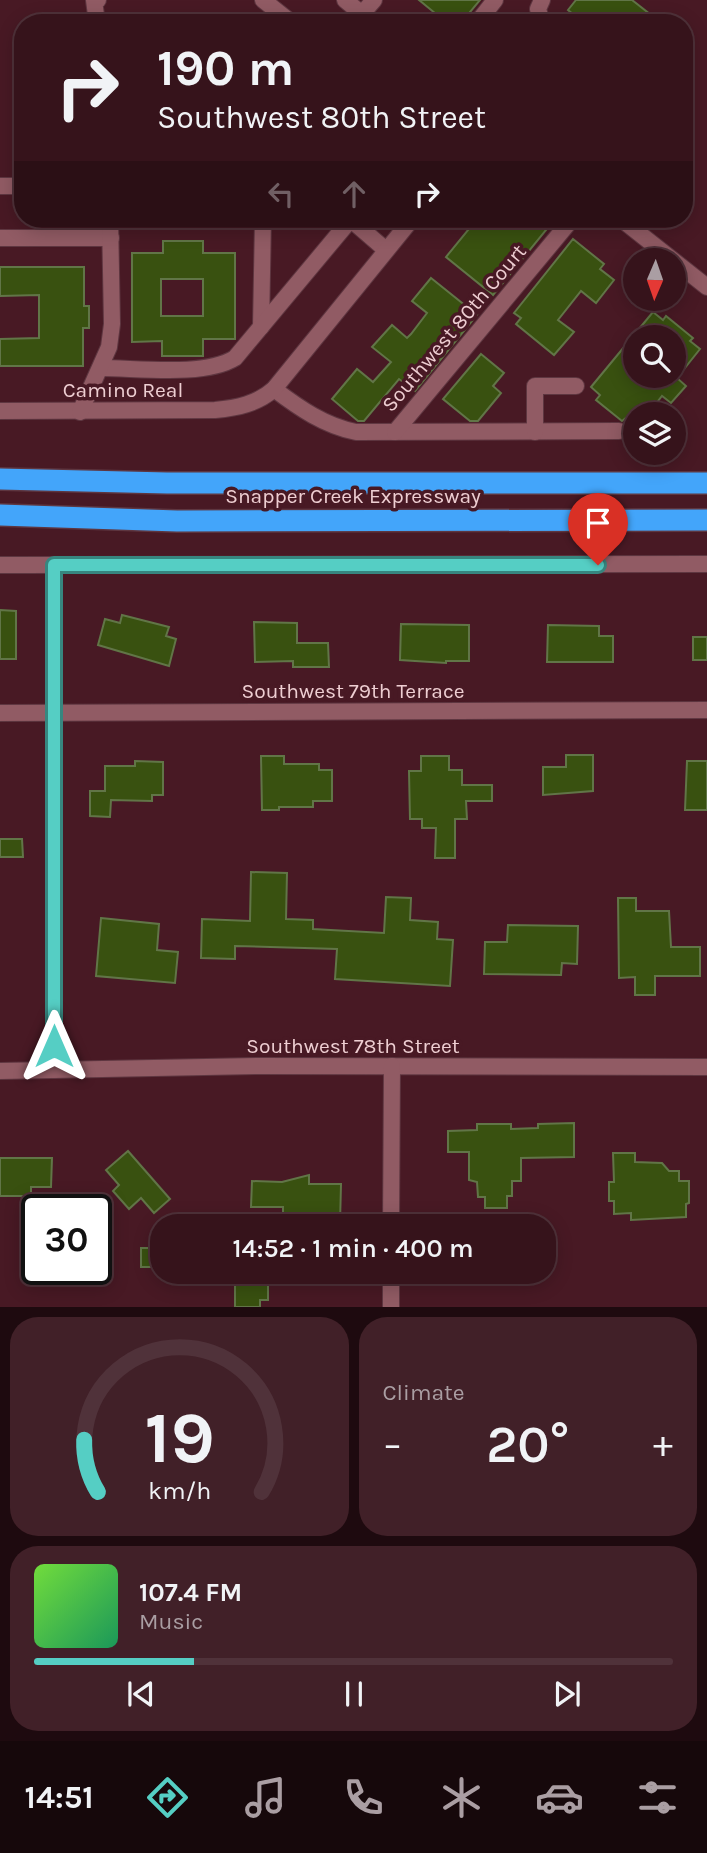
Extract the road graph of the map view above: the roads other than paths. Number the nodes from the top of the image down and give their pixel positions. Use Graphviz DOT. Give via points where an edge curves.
graph roads {
  1 [pos="98,0"];
  2 [pos="263,0"];
  3 [pos="345,0"];
  4 [pos="495,0"];
  5 [pos="95,14"];
  6 [pos="281,14"];
  7 [pos="358,14"];
  8 [pos="484,14"];
  9 [pos="110,228"];
  10 [pos="263,228"];
  11 [pos="342,228"];
  12 [pos="360,228"];
  13 [pos="404,228"];
  14 [pos="564,228"];
  15 [pos="632,228"];
  16 [pos="0,238"];
  17 [pos="111,238"];
  18 [pos="386,250"];
  19 [pos="707,287"];
  20 [pos="261,327"];
  21 [pos="101,368"];
  22 [pos="576,386"];
  23 [pos="274,389"];
  24 [pos="0,411"];
  25 [pos="80,412"];
  26 [pos="619,431"];
  27 [pos="394,432"];
  28 [pos="535,432"];
  29 [pos="0,479"];
  30 [pos="707,483"];
  31 [pos="0,515"];
  32 [pos="707,520"];
  33 [pos="707,564"];
  34 [pos="0,565"];
  35 [pos="54,565"];
  36 [pos="707,710"];
  37 [pos="54,712"];
  38 [pos="0,713"];
  39 [pos="392,1066"];
  40 [pos="707,1067"];
  41 [pos="54,1070"];
  42 [pos="0,1072"];
  43 [pos="391,1214"];
  44 [pos="391,1284"];
  45 [pos="391,1307"];
  1 -- 5 [label="street" via="94,0"];
  2 -- 6 [label="street"];
  3 -- 7 [label="street"];
  4 -- 8 [label="street"];
  9 -- 17 [label="street"];
  10 -- 20 [label="street"];
  11 -- 20 [label="street"];
  12 -- 18 [label="street"];
  13 -- 18 [label="street"];
  14 -- 27 [label="street, Southwest 80th Court"];
  15 -- 19 [label="street"];
  16 -- 17 [label="street"];
  17 -- 21 [label="street" via="112,324"];
  18 -- 23 [label="street"];
  20 -- 21 [label="street" via="235,358 215,367"];
  21 -- 25 [label="street"];
  22 -- 28 [label="street" via="535,386"];
  23 -- 25 [label="street, Camino Real" via="246,405 215,410"];
  23 -- 27 [label="street" via="336,427"];
  24 -- 25 [label="street, Camino Real"];
  26 -- 28 [label="street"];
  27 -- 28 [label="street"];
  29 -- 30 [label="highway, Snapper Creek Expressway"];
  31 -- 32 [label="highway, Snapper Creek Expressway" via="177,520"];
  33 -- 35 [label="street"];
  34 -- 35 [label="street"];
  35 -- 37 [label="street"];
  36 -- 37 [label="street, Southwest 79th Terrace"];
  37 -- 38 [label="street, Southwest 79th Terrace"];
  37 -- 41 [label="street"];
  39 -- 40 [label="street, Southwest 78th Street"];
  39 -- 41 [label="street, Southwest 78th Street"];
  39 -- 43 [label="street"];
  41 -- 42 [label="street, Southwest 78th Street"];
  44 -- 45 [label="street"];
}
